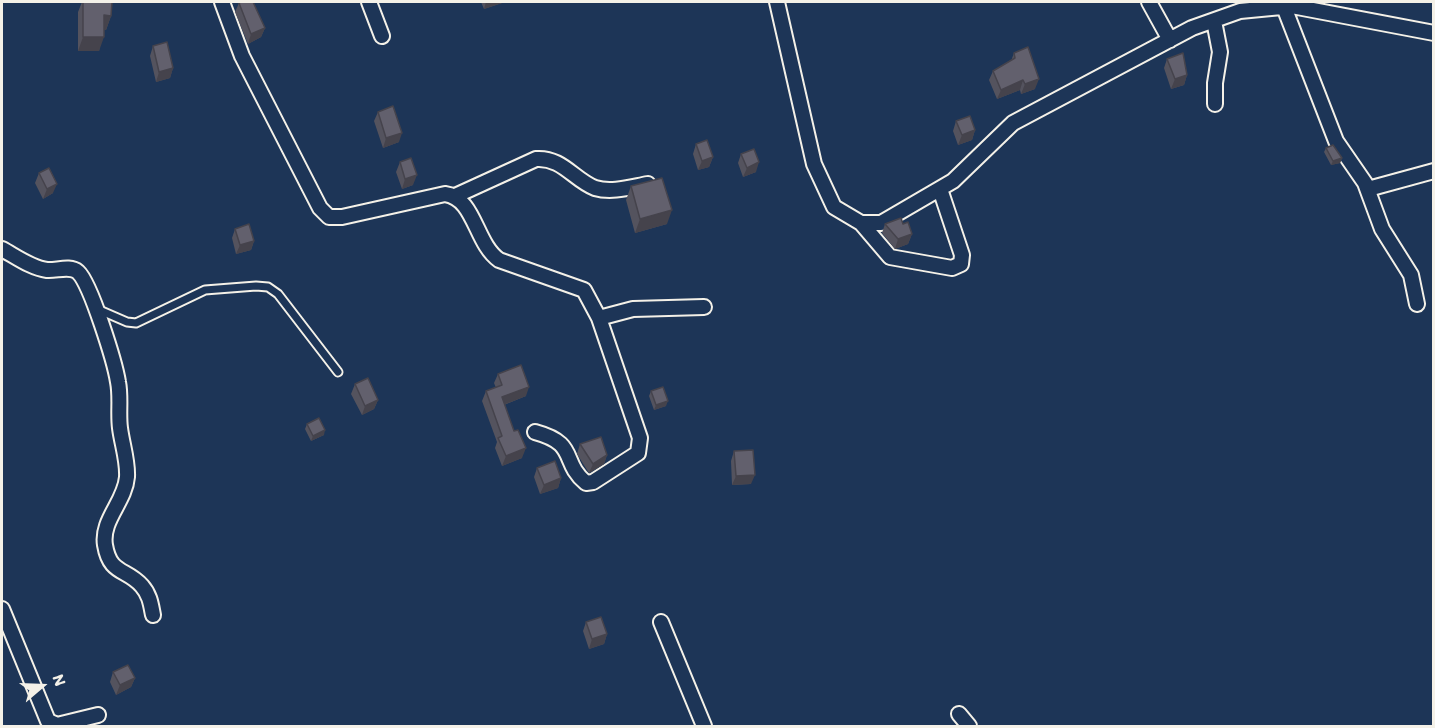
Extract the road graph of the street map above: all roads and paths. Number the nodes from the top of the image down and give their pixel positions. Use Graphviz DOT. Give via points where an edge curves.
graph roads {
  1 [pos="222,2"];
  2 [pos="369,2"];
  3 [pos="777,2"];
  4 [pos="1149,2"];
  5 [pos="1289,5"];
  6 [pos="1214,21"];
  7 [pos="1434,33"];
  8 [pos="381,36"];
  9 [pos="1170,40"];
  10 [pos="1215,104"];
  11 [pos="1434,171"];
  12 [pos="656,183"];
  13 [pos="940,189"];
  14 [pos="1368,189"];
  15 [pos="455,196"];
  16 [pos="861,223"];
  17 [pos="2,249"];
  18 [pos="1417,304"];
  19 [pos="704,307"];
  20 [pos="94,308"];
  21 [pos="599,318"];
  22 [pos="338,372"];
  23 [pos="535,432"];
  24 [pos="2,609"];
  25 [pos="153,615"];
  26 [pos="661,622"];
  27 [pos="959,714"];
  28 [pos="98,715"];
  29 [pos="704,726"];
  30 [pos="969,726"];
  1 -- 15 [label="street" via="242,56 320,208 329,217 342,218 445,194"];
  2 -- 8 [label="street"];
  3 -- 16 [label="street" via="814,164 834,207"];
  4 -- 9 [label="street"];
  5 -- 6 [label="street" via="1240,11"];
  5 -- 7 [label="street"];
  5 -- 14 [label="street" via="1336,141"];
  6 -- 9 [label="street"];
  6 -- 10 [label="street" via="1220,52"];
  9 -- 13 [label="street" via="1013,123 973,165"];
  11 -- 14 [label="street"];
  12 -- 15 [label="street" via="607,190 594,187 546,158"];
  13 -- 16 [label="street" via="881,223"];
  13 -- 16 [label="street" via="962,255 961,264 952,268 890,257"];
  14 -- 18 [label="street" via="1382,230 1411,275"];
  15 -- 21 [label="street" via="463,202 490,254 584,290"];
  17 -- 20 [label="street" via="37,267 80,273"];
  19 -- 21 [label="street" via="633,309"];
  20 -- 22 [label="lane" via="136,323 205,290 268,287 278,294"];
  20 -- 25 [label="street" via="119,384 119,426 127,475 125,491 105,528 104,542 109,562 141,585"];
  21 -- 23 [label="street" via="640,438 638,453 586,483 562,443"];
  24 -- 28 [label="street" via="48,721 57,725"];
  26 -- 29 [label="street"];
  27 -- 30 [label="street"];
}
